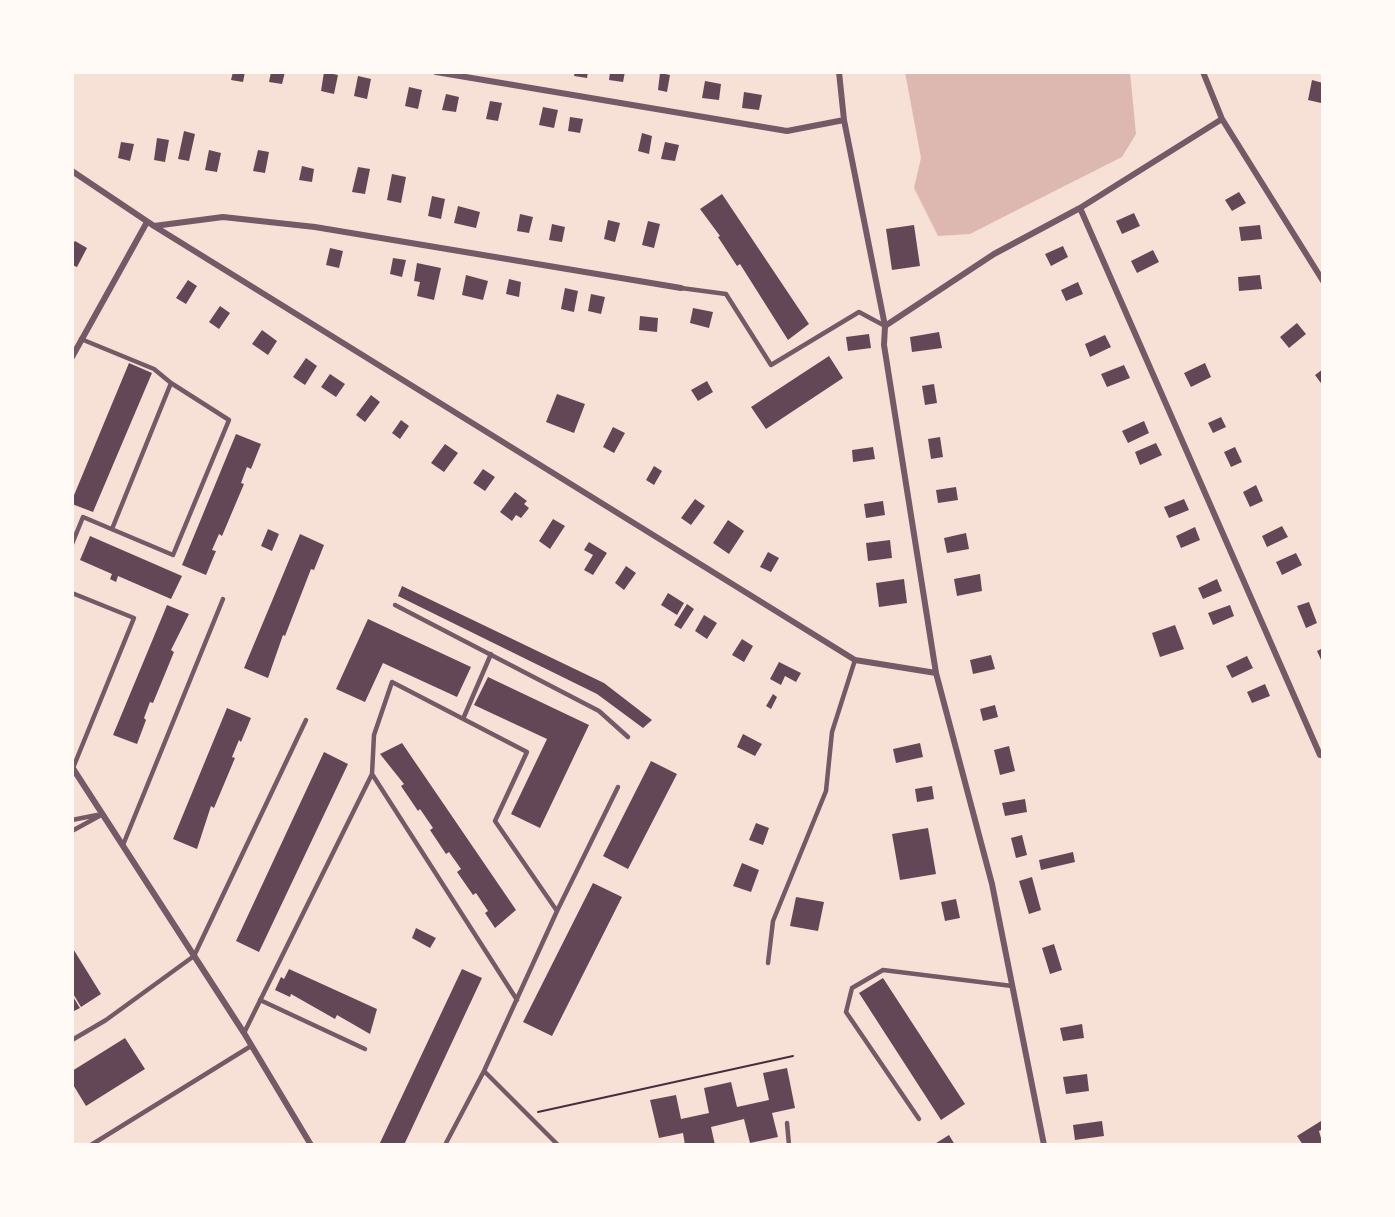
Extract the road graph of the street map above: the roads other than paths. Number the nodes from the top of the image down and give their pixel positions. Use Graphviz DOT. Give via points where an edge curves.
graph roads {
  1 [pos="436,72"];
  2 [pos="839,72"];
  3 [pos="1203,72"];
  4 [pos="1222,119"];
  5 [pos="844,120"];
  6 [pos="72,171"];
  7 [pos="1080,208"];
  8 [pos="147,222"];
  9 [pos="154,226"];
  10 [pos="1323,282"];
  11 [pos="681,288"];
  12 [pos="885,326"];
  13 [pos="81,339"];
  14 [pos="72,357"];
  15 [pos="171,383"];
  16 [pos="112,530"];
  17 [pos="72,544"];
  18 [pos="72,593"];
  19 [pos="223,599"];
  20 [pos="395,605"];
  21 [pos="491,654"];
  22 [pos="855,660"];
  23 [pos="936,673"];
  24 [pos="463,719"];
  25 [pos="306,720"];
  26 [pos="628,737"];
  27 [pos="1323,756"];
  28 [pos="72,767"];
  29 [pos="372,774"];
  30 [pos="618,788"];
  31 [pos="103,814"];
  32 [pos="72,820"];
  33 [pos="72,831"];
  34 [pos="123,845"];
  35 [pos="557,911"];
  36 [pos="194,956"];
  37 [pos="768,963"];
  38 [pos="1012,986"];
  39 [pos="260,1000"];
  40 [pos="517,1000"];
  41 [pos="244,1033"];
  42 [pos="72,1040"];
  43 [pos="252,1046"];
  44 [pos="365,1049"];
  45 [pos="484,1071"];
  46 [pos="920,1119"];
  47 [pos="786,1123"];
  48 [pos="91,1145"];
  49 [pos="311,1145"];
  50 [pos="445,1145"];
  51 [pos="558,1145"];
  52 [pos="789,1145"];
  53 [pos="1044,1145"];
  1 -- 5 [label="street" via="787,131"];
  2 -- 5 [label="street"];
  3 -- 4 [label="street"];
  4 -- 7 [label="street"];
  4 -- 10 [label="street"];
  5 -- 12 [label="street"];
  6 -- 8 [label="street"];
  7 -- 12 [label="street" via="994,254"];
  7 -- 27 [label="street"];
  8 -- 9 [label="street"];
  8 -- 13 [label="street"];
  9 -- 11 [label="street" via="223,217 315,227"];
  9 -- 22 [label="street"];
  11 -- 12 [label="lane" via="726,294 771,365 859,312"];
  12 -- 23 [label="street" via="884,345"];
  13 -- 14 [label="street"];
  13 -- 15 [label="lane" via="154,369"];
  15 -- 16 [label="lane"];
  15 -- 16 [label="lane" via="229,420 173,555"];
  16 -- 17 [label="lane" via="83,517"];
  18 -- 28 [label="lane" via="134,618"];
  19 -- 34 [label="lane"];
  20 -- 21 [label="lane"];
  21 -- 24 [label="lane"];
  21 -- 26 [label="lane" via="599,711"];
  22 -- 23 [label="street"];
  22 -- 37 [label="lane" via="832,732 826,791 773,921"];
  23 -- 38 [label="street" via="992,884"];
  24 -- 29 [label="lane" via="392,682 374,735"];
  24 -- 35 [label="lane" via="527,752 495,821"];
  25 -- 36 [label="lane"];
  28 -- 31 [label="street"];
  29 -- 39 [label="lane"];
  29 -- 40 [label="lane"];
  30 -- 35 [label="lane"];
  31 -- 32 [label="lane"];
  31 -- 33 [label="lane"];
  31 -- 34 [label="street"];
  34 -- 36 [label="street"];
  35 -- 40 [label="lane"];
  36 -- 41 [label="street"];
  36 -- 42 [label="lane"];
  38 -- 46 [label="lane" via="883,970 852,988 846,1012"];
  38 -- 53 [label="street"];
  39 -- 41 [label="lane"];
  39 -- 44 [label="lane"];
  40 -- 45 [label="lane"];
  41 -- 43 [label="street"];
  43 -- 48 [label="lane"];
  43 -- 49 [label="street"];
  45 -- 50 [label="lane"];
  45 -- 51 [label="lane"];
  47 -- 52 [label="lane"];
}
